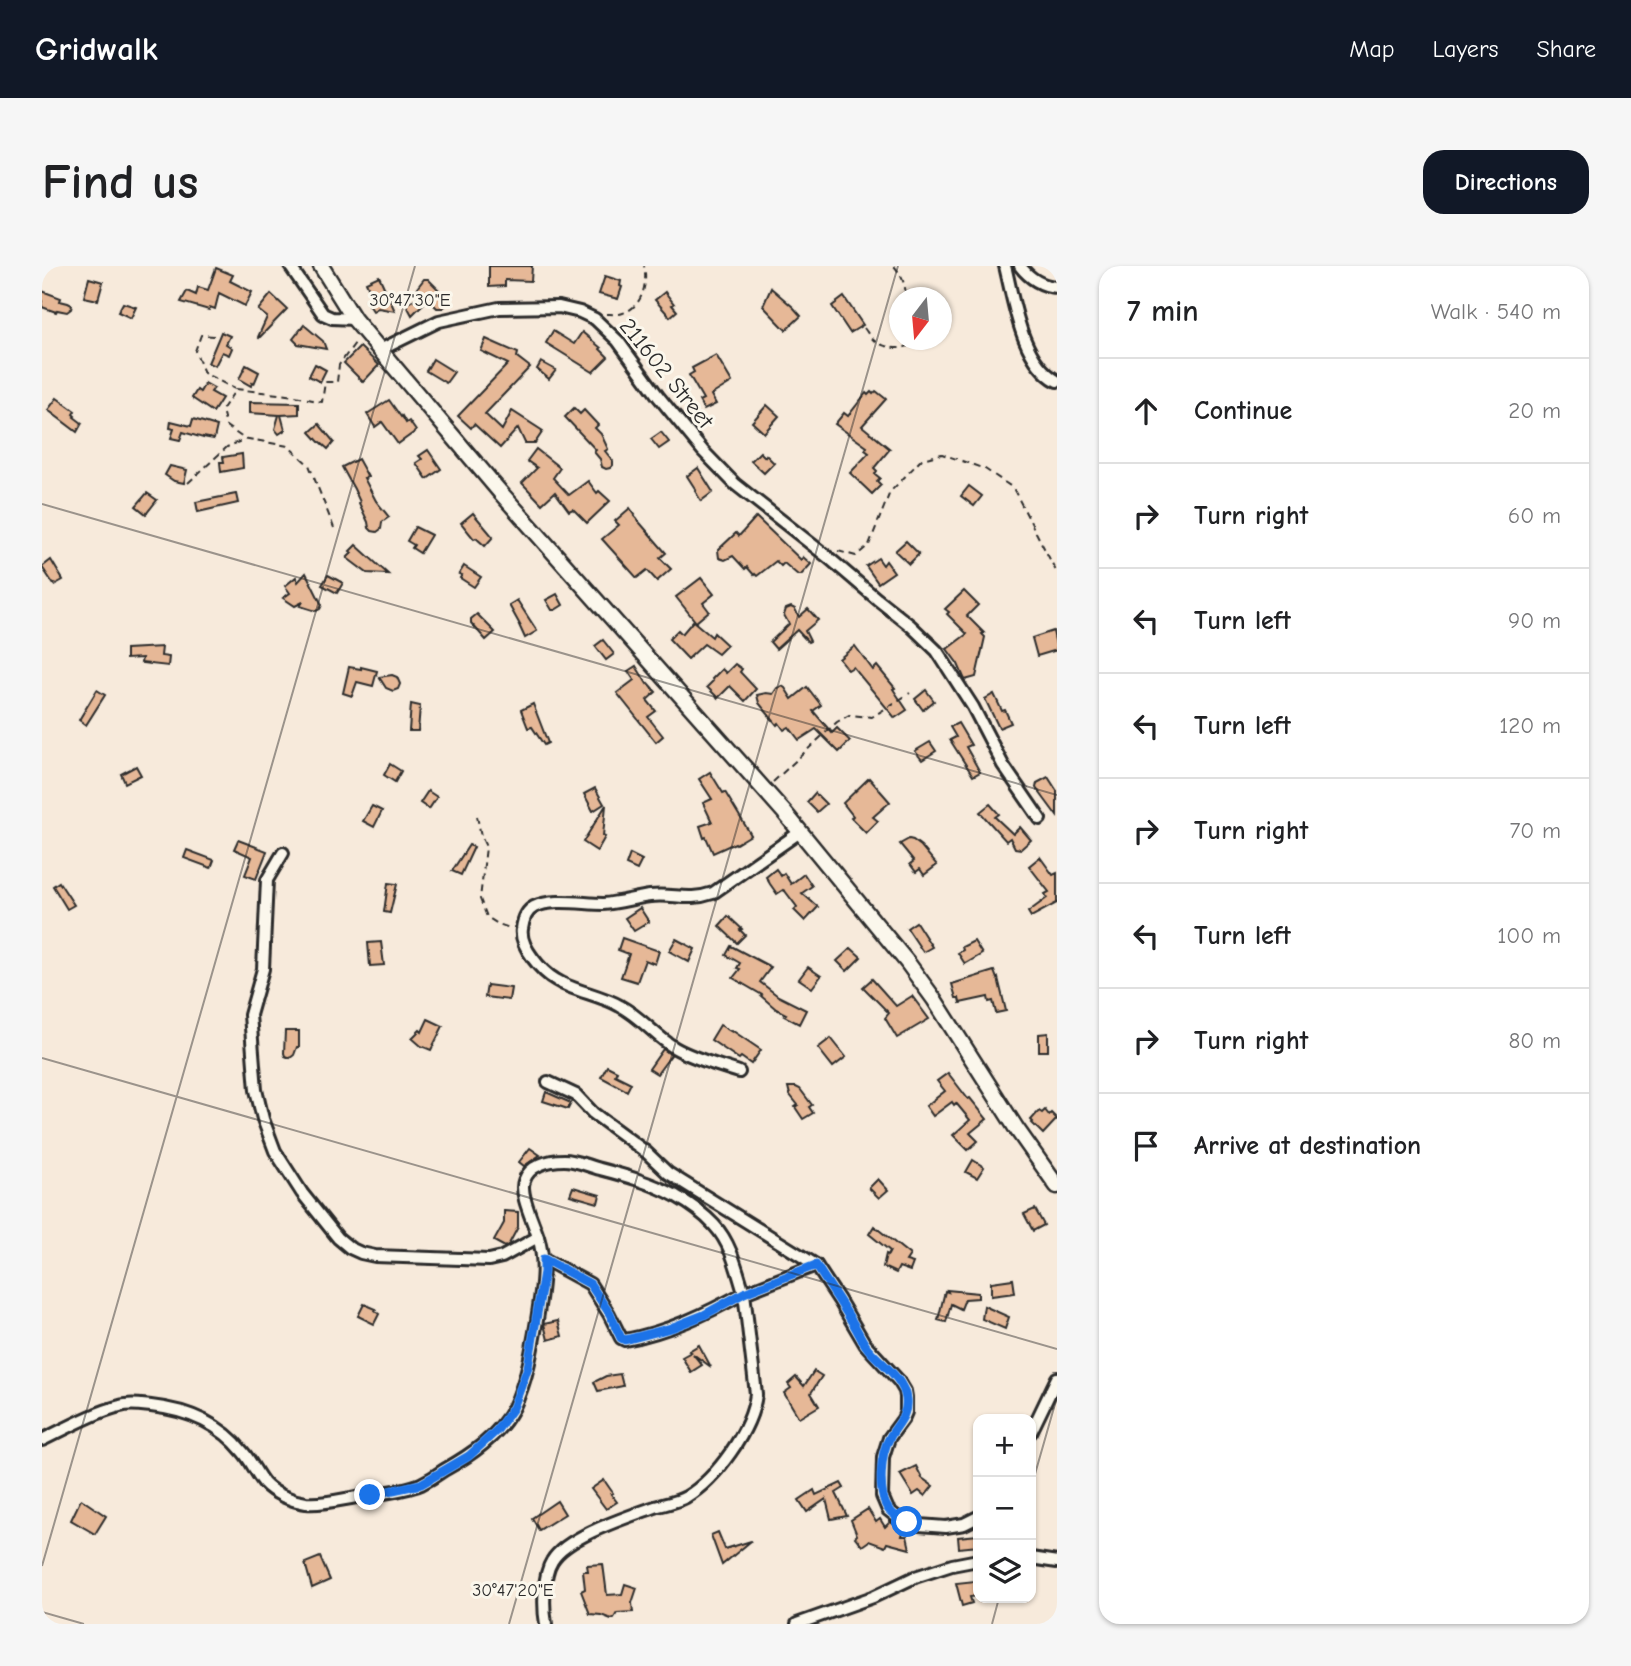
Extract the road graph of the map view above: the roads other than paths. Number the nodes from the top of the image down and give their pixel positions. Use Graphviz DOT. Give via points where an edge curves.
graph roads {
  1 [pos="290,266"];
  2 [pos="321,266"];
  3 [pos="1005,266"];
  4 [pos="1020,266"];
  5 [pos="1057,287"];
  6 [pos="354,319"];
  7 [pos="380,350"];
  8 [pos="1057,381"];
  9 [pos="1040,818"];
  10 [pos="800,832"];
  11 [pos="283,853"];
  12 [pos="740,1072"];
  13 [pos="548,1082"];
  14 [pos="1057,1186"];
  15 [pos="538,1237"];
  16 [pos="544,1259"];
  17 [pos="816,1265"];
  18 [pos="744,1293"];
  19 [pos="1057,1378"];
  20 [pos="1036,1422"];
  21 [pos="42,1440"];
  22 [pos="973,1520"];
  23 [pos="1036,1559"];
  24 [pos="973,1561"];
  25 [pos="1057,1562"];
  26 [pos="546,1624"];
  27 [pos="797,1624"];
  1 -- 6 [label="street" via="323,314"];
  2 -- 6 [label="street"];
  3 -- 8 [label="street" via="1027,346"];
  4 -- 5 [label="street" via="1033,280"];
  6 -- 7 [label="street"];
  7 -- 9 [label="street, 211602 Street" via="439,321 499,308 559,307 595,319 735,484 937,651 1003,765"];
  7 -- 10 [label="street"];
  10 -- 12 [label="street" via="713,893 605,904 552,902 535,906 522,926 526,949 556,980 618,1004 675,1048"];
  10 -- 14 [label="street" via="934,999"];
  11 -- 15 [label="street" via="267,880 263,969 250,1015 262,1119 295,1182 338,1238 361,1253 489,1260"];
  13 -- 17 [label="street" via="576,1095 668,1173"];
  15 -- 16 [label="street"];
  15 -- 18 [label="street" via="522,1189 528,1171 563,1160 631,1177 678,1197 716,1227 731,1251"];
  16 -- 18 [label="street" via="590,1284 625,1340 682,1324"];
  16 -- 21 [label="street" via="528,1367 513,1408 469,1456 421,1484 318,1502 295,1500 265,1484 223,1431 201,1418 149,1405 121,1405"];
  17 -- 18 [label="street"];
  17 -- 22 [label="street" via="864,1344 905,1391 906,1412 883,1457 882,1496 888,1510 919,1525 946,1527"];
  18 -- 26 [label="street" via="755,1407 728,1458 685,1498 579,1538 562,1550 546,1574"];
  19 -- 20 [label="street"];
  23 -- 25 [label="street"];
  24 -- 27 [label="street" via="915,1577"];
}
